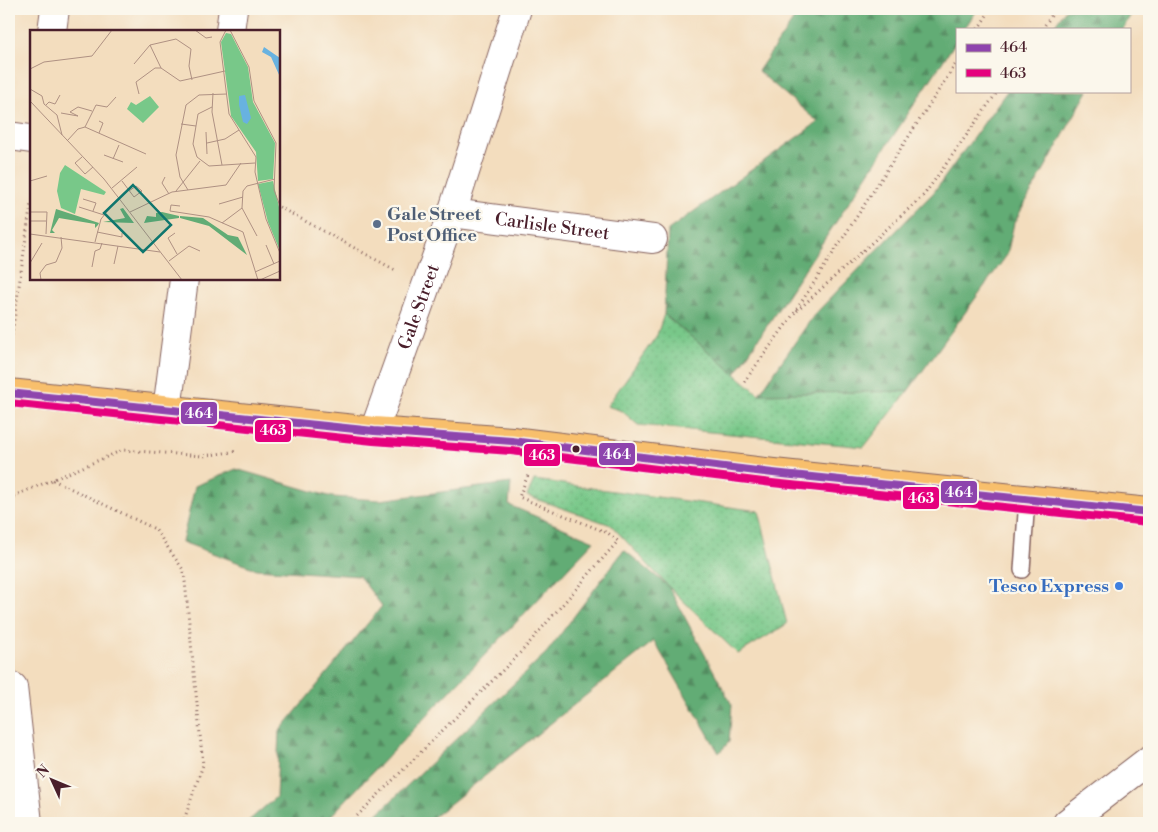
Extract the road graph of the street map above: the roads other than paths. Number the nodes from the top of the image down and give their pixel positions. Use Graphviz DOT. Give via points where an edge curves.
graph roads {
  1 [pos="54,9"];
  2 [pos="233,9"];
  3 [pos="517,9"];
  4 [pos="52,30"];
  5 [pos="230,30"];
  6 [pos="9,136"];
  7 [pos="30,139"];
  8 [pos="452,213"];
  9 [pos="653,239"];
  10 [pos="184,280"];
  11 [pos="9,393"];
  12 [pos="167,410"];
  13 [pos="374,431"];
  14 [pos="1027,499"];
  15 [pos="1149,512"];
  16 [pos="1022,570"];
  17 [pos="13,687"];
  18 [pos="1149,760"];
  19 [pos="28,823"];
  20 [pos="1067,823"];
  1 -- 4 [label="street"];
  2 -- 5 [label="street"];
  3 -- 8 [label="street, Gale Street"];
  6 -- 7 [label="street"];
  8 -- 9 [label="street, Carlisle Street"];
  8 -- 13 [label="street, Gale Street"];
  10 -- 12 [label="street"];
  11 -- 12 [label="main road"];
  12 -- 13 [label="main road"];
  13 -- 14 [label="main road" via="512,441 773,474"];
  14 -- 15 [label="main road"];
  14 -- 16 [label="lane"];
  17 -- 19 [label="street"];
  18 -- 20 [label="street"];
}
